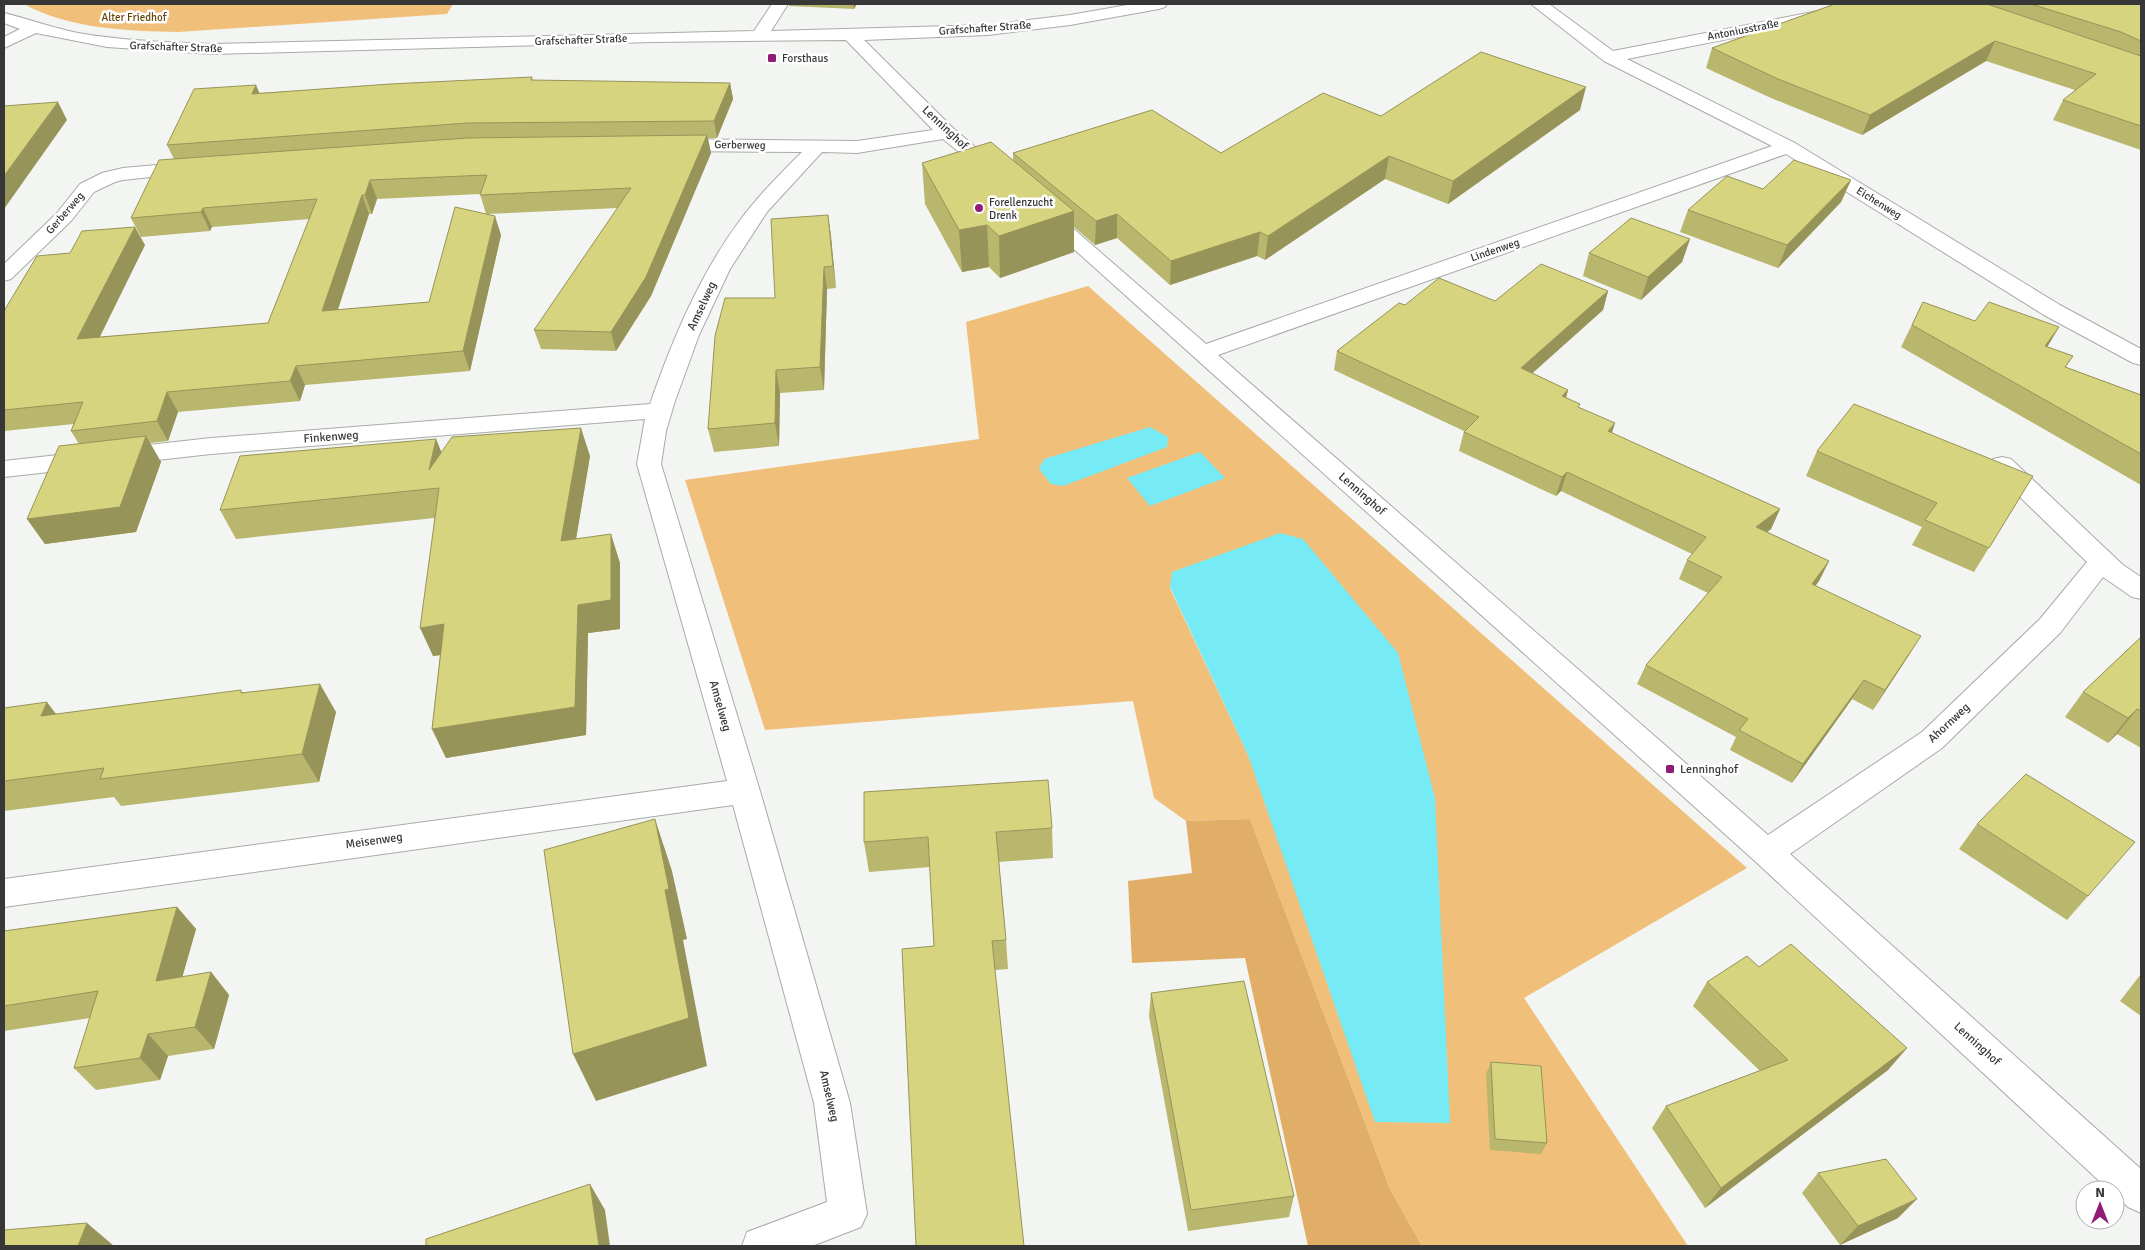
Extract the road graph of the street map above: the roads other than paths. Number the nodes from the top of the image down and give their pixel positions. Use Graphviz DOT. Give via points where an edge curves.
graph roads {
  1 [pos="780,4"];
  2 [pos="1159,4"];
  3 [pos="1539,4"];
  4 [pos="1877,4"];
  5 [pos="4,18"];
  6 [pos="32,29"];
  7 [pos="850,36"];
  8 [pos="758,37"];
  9 [pos="4,43"];
  10 [pos="1610,57"];
  11 [pos="947,133"];
  12 [pos="658,145"];
  13 [pos="817,147"];
  14 [pos="1788,147"];
  15 [pos="209,166"];
  16 [pos="4,275"];
  17 [pos="1202,352"];
  18 [pos="2141,358"];
  19 [pos="658,411"];
  20 [pos="2002,465"];
  21 [pos="4,469"];
  22 [pos="2102,561"];
  23 [pos="2141,590"];
  24 [pos="745,791"];
  25 [pos="1767,853"];
  26 [pos="4,894"];
  27 [pos="2141,1194"];
  28 [pos="761,1246"];
  1 -- 8 [label="street"];
  2 -- 7 [label="street, Grafschafter Straße" via="1029,26"];
  3 -- 10 [label="street, Eichenweg"];
  4 -- 10 [label="street, Antoniusstraße"];
  5 -- 6 [label="street, Grafschafter Straße"];
  6 -- 8 [label="street, Grafschafter Straße" via="98,42 154,48 213,49"];
  6 -- 9 [label="street"];
  7 -- 8 [label="street, Grafschafter Straße"];
  7 -- 11 [label="street, Lenninghof"];
  10 -- 14 [label="street, Eichenweg"];
  11 -- 13 [label="street, Gerberweg" via="875,145"];
  11 -- 17 [label="street, Lenninghof"];
  12 -- 13 [label="street, Gerberweg"];
  13 -- 19 [label="street, Amselweg" via="759,209 721,267"];
  14 -- 17 [label="street, Lindenweg"];
  14 -- 18 [label="street, Eichenweg" via="2052,310"];
  15 -- 16 [label="street, Gerberweg" via="123,174 87,188 64,217"];
  17 -- 25 [label="street, Lenninghof"];
  19 -- 21 [label="street, Finkenweg" via="211,446"];
  19 -- 24 [label="street, Amselweg" via="648,464"];
  20 -- 22 [label="street"];
  22 -- 23 [label="street"];
  22 -- 25 [label="street, Ahornweg" via="2050,626 1932,740"];
  24 -- 26 [label="street, Meisenweg"];
  24 -- 28 [label="street, Amselweg" via="832,1103 848,1214"];
  25 -- 27 [label="street, Lenninghof"];
}
